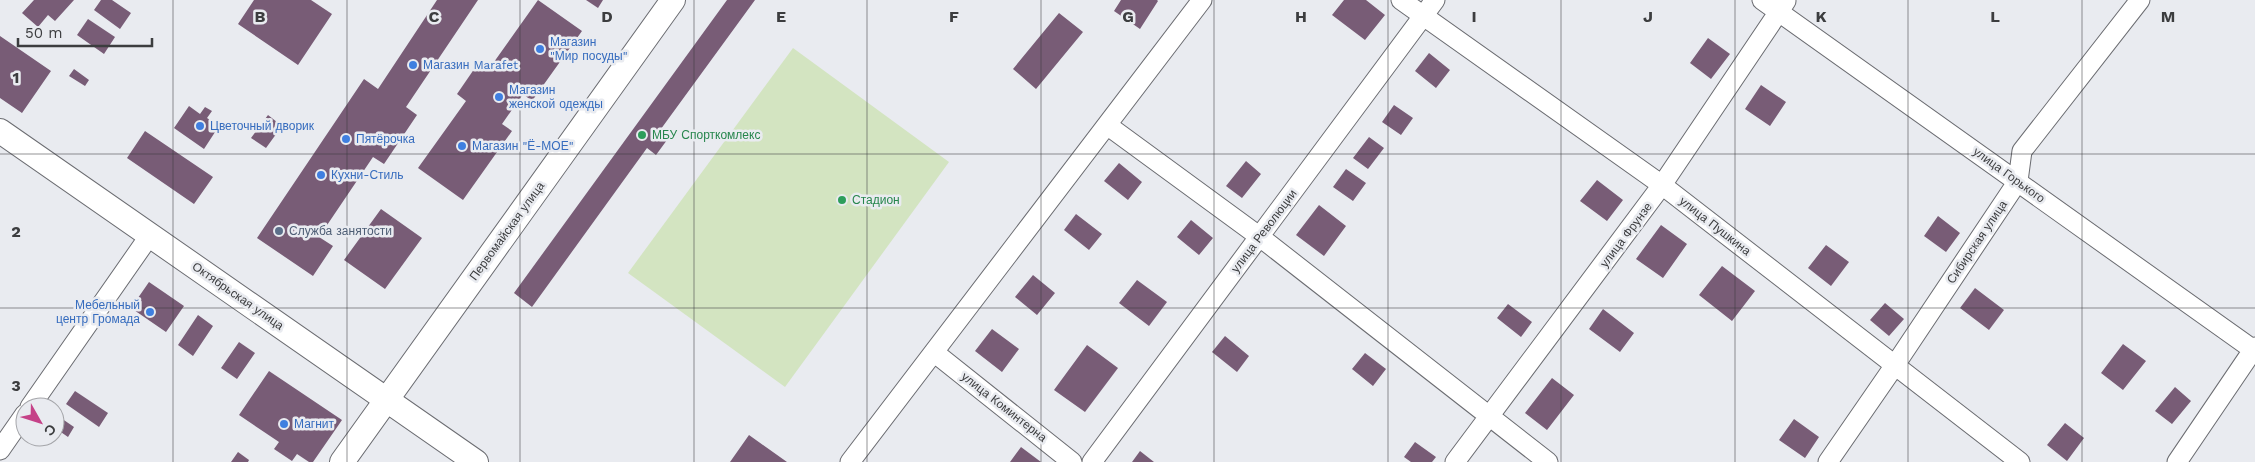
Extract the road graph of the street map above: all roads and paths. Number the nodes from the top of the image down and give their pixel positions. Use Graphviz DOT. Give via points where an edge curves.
graph roads {
  1 [pos="673,0"];
  2 [pos="1202,0"];
  3 [pos="1401,0"];
  4 [pos="1435,0"];
  5 [pos="1762,0"];
  6 [pos="2140,0"];
  7 [pos="1783,5"];
  8 [pos="1424,16"];
  9 [pos="1108,125"];
  10 [pos="0,131"];
  11 [pos="2018,181"];
  12 [pos="1662,186"];
  13 [pos="150,235"];
  14 [pos="1260,237"];
  15 [pos="2254,349"];
  16 [pos="935,353"];
  17 [pos="1895,366"];
  18 [pos="37,397"];
  19 [pos="386,399"];
  20 [pos="1491,416"];
  21 [pos="15,428"];
  22 [pos="0,450"];
  23 [pos="342,462"];
  24 [pos="476,462"];
  25 [pos="850,462"];
  26 [pos="1072,462"];
  27 [pos="1092,462"];
  28 [pos="1456,462"];
  29 [pos="1548,462"];
  30 [pos="1828,462"];
  31 [pos="2020,462"];
  32 [pos="2177,462"];
  1 -- 19 [label="street, Первомайская улица"];
  2 -- 9 [label="street"];
  3 -- 8 [label="street, улица Пушкина"];
  4 -- 8 [label="street, улица Революции"];
  5 -- 7 [label="street, улица Горького"];
  6 -- 11 [label="street, Сибирская улица" via="2022,151"];
  7 -- 11 [label="street, улица Горького"];
  7 -- 12 [label="street, улица Фрунзе"];
  8 -- 12 [label="street, улица Пушкина"];
  8 -- 14 [label="street, улица Революции"];
  9 -- 14 [label="street"];
  9 -- 16 [label="street"];
  10 -- 13 [label="street, Октябрьская улица"];
  11 -- 15 [label="street, улица Горького"];
  11 -- 17 [label="street, Сибирская улица"];
  12 -- 17 [label="street, улица Пушкина"];
  12 -- 20 [label="street, улица Фрунзе"];
  13 -- 18 [label="street"];
  13 -- 19 [label="street, Октябрьская улица"];
  14 -- 20 [label="street"];
  14 -- 27 [label="street, улица Революции"];
  15 -- 32 [label="street"];
  16 -- 25 [label="street"];
  16 -- 26 [label="street, улица Коминтерна"];
  17 -- 30 [label="street, Сибирская улица"];
  17 -- 31 [label="street, улица Пушкина"];
  19 -- 23 [label="street, Первомайская улица"];
  19 -- 24 [label="street, Октябрьская улица"];
  20 -- 28 [label="street, улица Фрунзе"];
  20 -- 29 [label="street"];
  21 -- 22 [label="street"];
}
